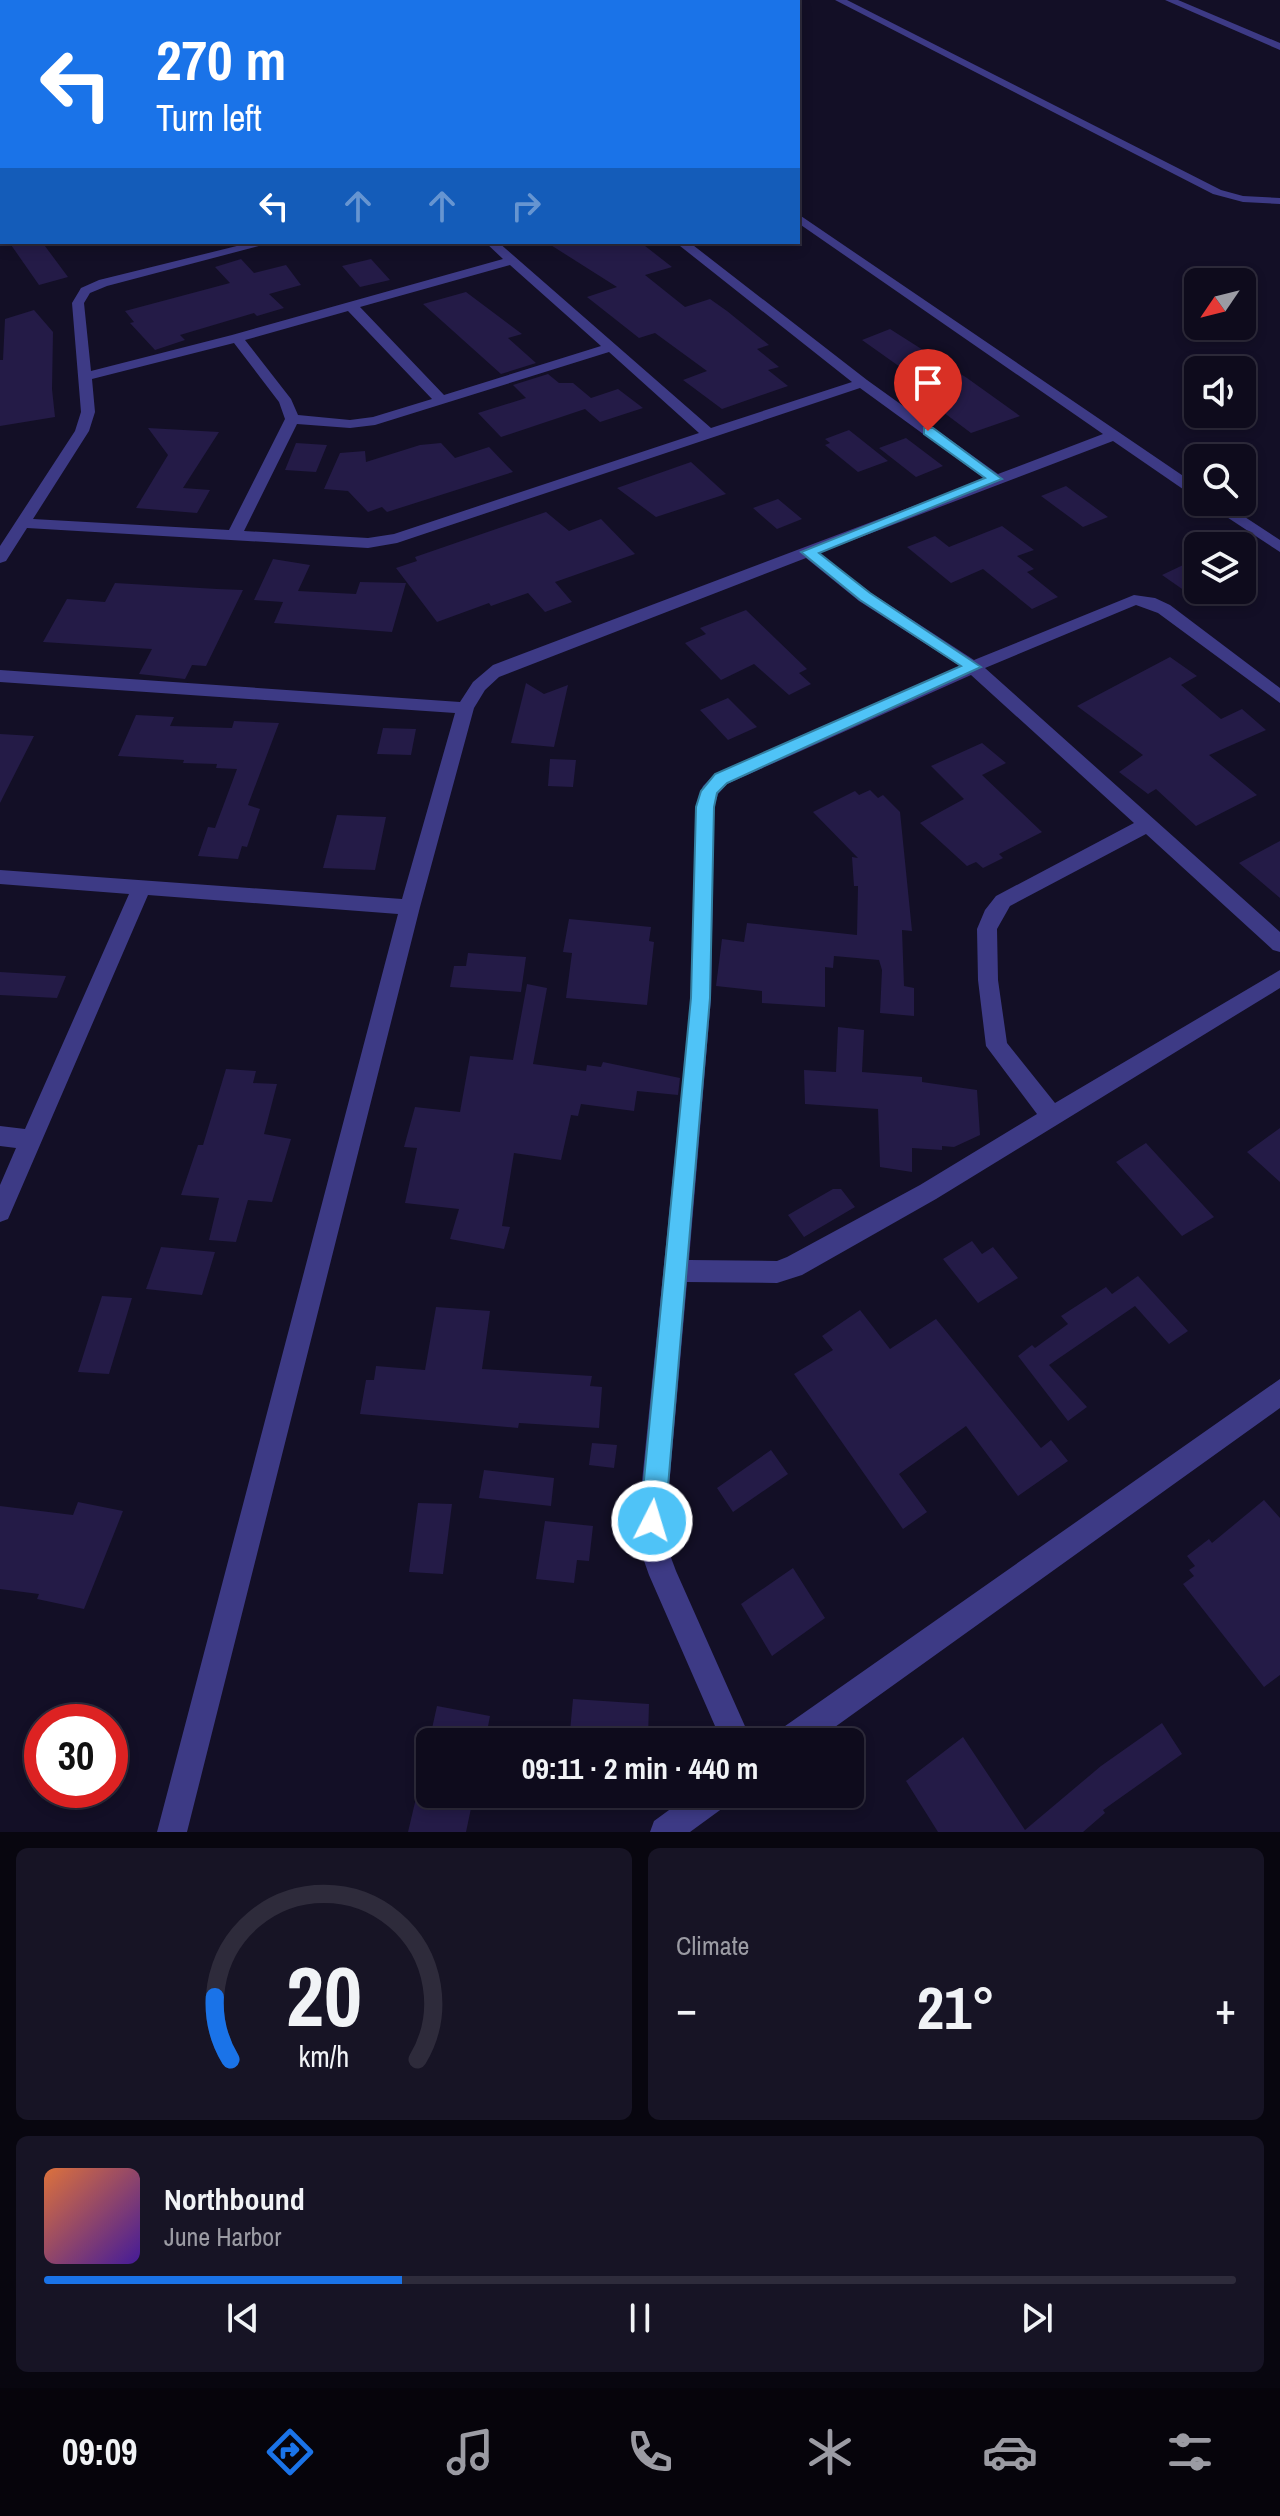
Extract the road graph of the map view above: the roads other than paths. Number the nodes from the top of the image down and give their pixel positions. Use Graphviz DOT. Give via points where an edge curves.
graph roads {
  1 [pos="840,0"];
  2 [pos="1170,0"];
  3 [pos="1280,47"];
  4 [pos="1280,201"];
  5 [pos="800,219"];
  6 [pos="260,244"];
  7 [pos="493,244"];
  8 [pos="684,244"];
  9 [pos="510,261"];
  10 [pos="351,306"];
  11 [pos="237,338"];
  12 [pos="609,348"];
  13 [pos="84,377"];
  14 [pos="862,383"];
  15 [pos="441,400"];
  16 [pos="292,419"];
  17 [pos="708,433"];
  18 [pos="1112,436"];
  19 [pos="995,479"];
  20 [pos="1184,484"];
  21 [pos="1233,516"];
  22 [pos="24,523"];
  23 [pos="234,535"];
  24 [pos="1280,547"];
  25 [pos="808,552"];
  26 [pos="0,558"];
  27 [pos="973,667"];
  28 [pos="0,676"];
  29 [pos="1280,697"];
  30 [pos="465,708"];
  31 [pos="1147,825"];
  32 [pos="0,877"];
  33 [pos="142,887"];
  34 [pos="410,907"];
  35 [pos="1280,944"];
  36 [pos="1280,978"];
  37 [pos="1053,1117"];
  38 [pos="0,1136"];
  39 [pos="30,1139"];
  40 [pos="0,1211"];
  41 [pos="675,1271"];
  42 [pos="1280,1392"];
  43 [pos="731,1728"];
  44 [pos="809,1728"];
  45 [pos="697,1808"];
  46 [pos="172,1832"];
  47 [pos="665,1832"];
  1 -- 4 [label="street" via="1217,192"];
  2 -- 3 [label="street"];
  5 -- 18 [label="street"];
  6 -- 13 [label="street" via="85,291 78,303"];
  7 -- 9 [label="street"];
  8 -- 14 [label="street"];
  9 -- 10 [label="street"];
  9 -- 12 [label="street"];
  10 -- 11 [label="street"];
  10 -- 15 [label="street"];
  11 -- 13 [label="street"];
  11 -- 16 [label="street" via="286,402"];
  12 -- 15 [label="street"];
  12 -- 17 [label="street"];
  13 -- 22 [label="street" via="88,412 82,431"];
  14 -- 17 [label="street"];
  14 -- 19 [label="street"];
  15 -- 16 [label="street" via="375,421"];
  16 -- 23 [label="street"];
  17 -- 23 [label="street" via="397,538 368,543"];
  18 -- 19 [label="street"];
  18 -- 20 [label="street"];
  19 -- 25 [label="street"];
  21 -- 24 [label="street"];
  22 -- 23 [label="street"];
  22 -- 26 [label="street"];
  25 -- 27 [label="street" via="865,597"];
  25 -- 30 [label="street" via="499,669 482,680"];
  27 -- 29 [label="street" via="1134,600 1164,609"];
  27 -- 31 [label="street"];
  27 -- 41 [label="street" via="721,779 710,791 705,807 701,998"];
  28 -- 30 [label="street"];
  30 -- 34 [label="street"];
  31 -- 35 [label="street"];
  31 -- 37 [label="street" via="1003,901 987,929 997,1046"];
  32 -- 33 [label="street"];
  33 -- 34 [label="street"];
  33 -- 39 [label="street"];
  34 -- 46 [label="street"];
  36 -- 37 [label="street"];
  37 -- 41 [label="street" via="793,1267 777,1272"];
  38 -- 39 [label="street"];
  39 -- 40 [label="street"];
  41 -- 43 [label="street" via="652,1521 656,1555"];
  42 -- 44 [label="street"];
  45 -- 47 [label="street"];
}
